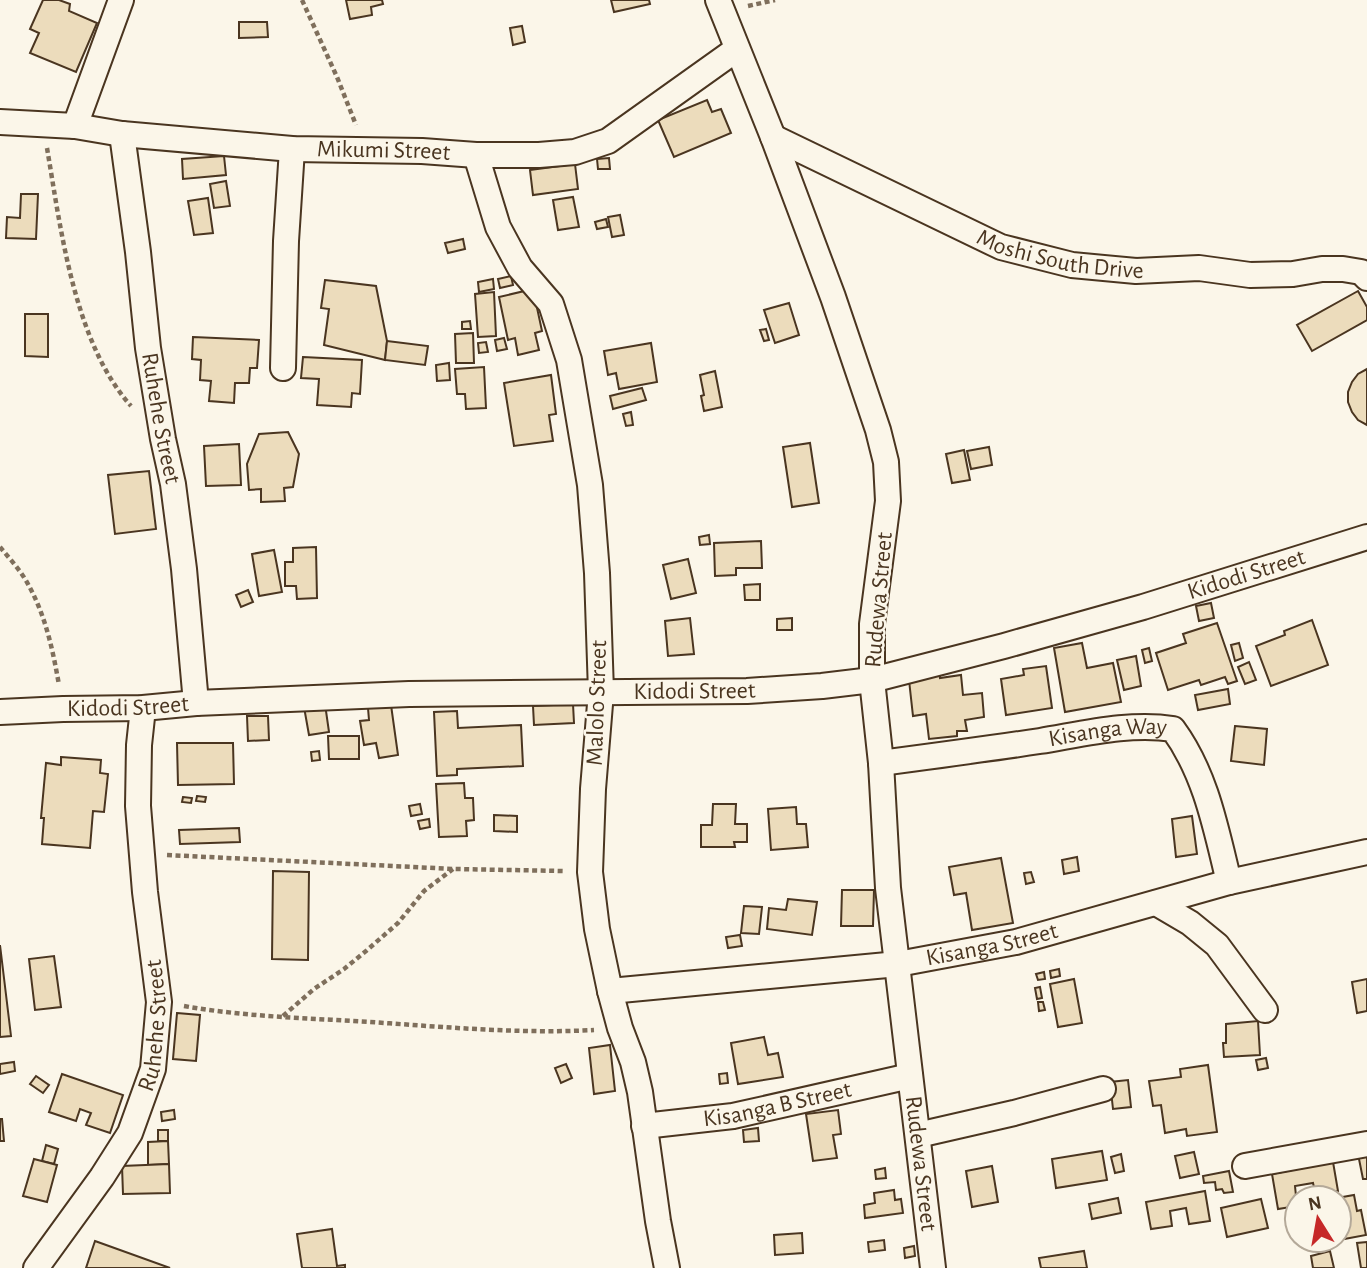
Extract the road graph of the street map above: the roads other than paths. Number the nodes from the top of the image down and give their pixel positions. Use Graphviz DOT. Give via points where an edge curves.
graph roads {
  1 [pos="121,0"];
  2 [pos="718,0"];
  3 [pos="737,49"];
  4 [pos="0,122"];
  5 [pos="75,126"];
  6 [pos="122,134"];
  7 [pos="773,137"];
  8 [pos="292,149"];
  9 [pos="476,155"];
  10 [pos="1367,278"];
  11 [pos="283,368"];
  12 [pos="1367,537"];
  13 [pos="872,680"];
  14 [pos="601,692"];
  15 [pos="196,703"];
  16 [pos="143,708"];
  17 [pos="0,712"];
  18 [pos="881,763"];
  19 [pos="1367,852"];
  20 [pos="1229,882"];
  21 [pos="1156,903"];
  22 [pos="898,964"];
  23 [pos="610,991"];
  24 [pos="1265,1010"];
  25 [pos="910,1076"];
  26 [pos="1104,1089"];
  27 [pos="644,1126"];
  28 [pos="918,1135"];
  29 [pos="1367,1144"];
  30 [pos="1245,1166"];
  31 [pos="36,1268"];
  32 [pos="667,1268"];
  33 [pos="933,1268"];
  1 -- 5 [label="street"];
  2 -- 3 [label="street, Rudewa Street"];
  3 -- 7 [label="street, Rudewa Street"];
  3 -- 9 [label="street, Mikumi Street" via="608,141 575,152"];
  4 -- 5 [label="street, Mikumi Street"];
  5 -- 6 [label="street, Mikumi Street"];
  6 -- 8 [label="street, Mikumi Street"];
  6 -- 15 [label="street, Ruhehe Street" via="148,348 173,484"];
  7 -- 10 [label="street, Moshi South Drive" via="1001,247 1072,265 1136,271 1199,268 1250,275 1343,269 1361,272"];
  7 -- 13 [label="street, Rudewa Street" via="837,309 886,462 888,501 872,624"];
  8 -- 9 [label="street, Mikumi Street"];
  8 -- 11 [label="street"];
  9 -- 14 [label="street, Malolo Street" via="498,227 520,268 551,304 569,360 590,485"];
  12 -- 13 [label="street, Kidodi Street" via="1143,607"];
  13 -- 14 [label="street, Kidodi Street" via="747,691"];
  13 -- 18 [label="street, Rudewa Street"];
  14 -- 15 [label="street, Kidodi Street"];
  14 -- 23 [label="street, Malolo Street" via="590,872"];
  15 -- 16 [label="street, Kidodi Street"];
  16 -- 17 [label="street, Kidodi Street"];
  16 -- 31 [label="street, Ruhehe Street" via="138,806 159,1002 153,1069 130,1133"];
  18 -- 20 [label="street, Kisanga Way" via="1116,729 1173,729 1208,798"];
  18 -- 22 [label="street, Rudewa Street" via="888,888"];
  19 -- 20 [label="street, Kisanga Street"];
  20 -- 21 [label="street, Kisanga Street"];
  21 -- 22 [label="street, Kisanga Street" via="1016,942"];
  21 -- 24 [label="street" via="1217,945"];
  22 -- 23 [label="street, Kisanga Street"];
  22 -- 25 [label="street, Rudewa Street"];
  23 -- 27 [label="street, Malolo Street" via="633,1062"];
  25 -- 27 [label="street, Kisanga B Street" via="733,1116"];
  25 -- 28 [label="street, Rudewa Street"];
  26 -- 28 [label="street"];
  27 -- 32 [label="street, Malolo Street"];
  28 -- 33 [label="street, Rudewa Street"];
  29 -- 30 [label="street"];
}
